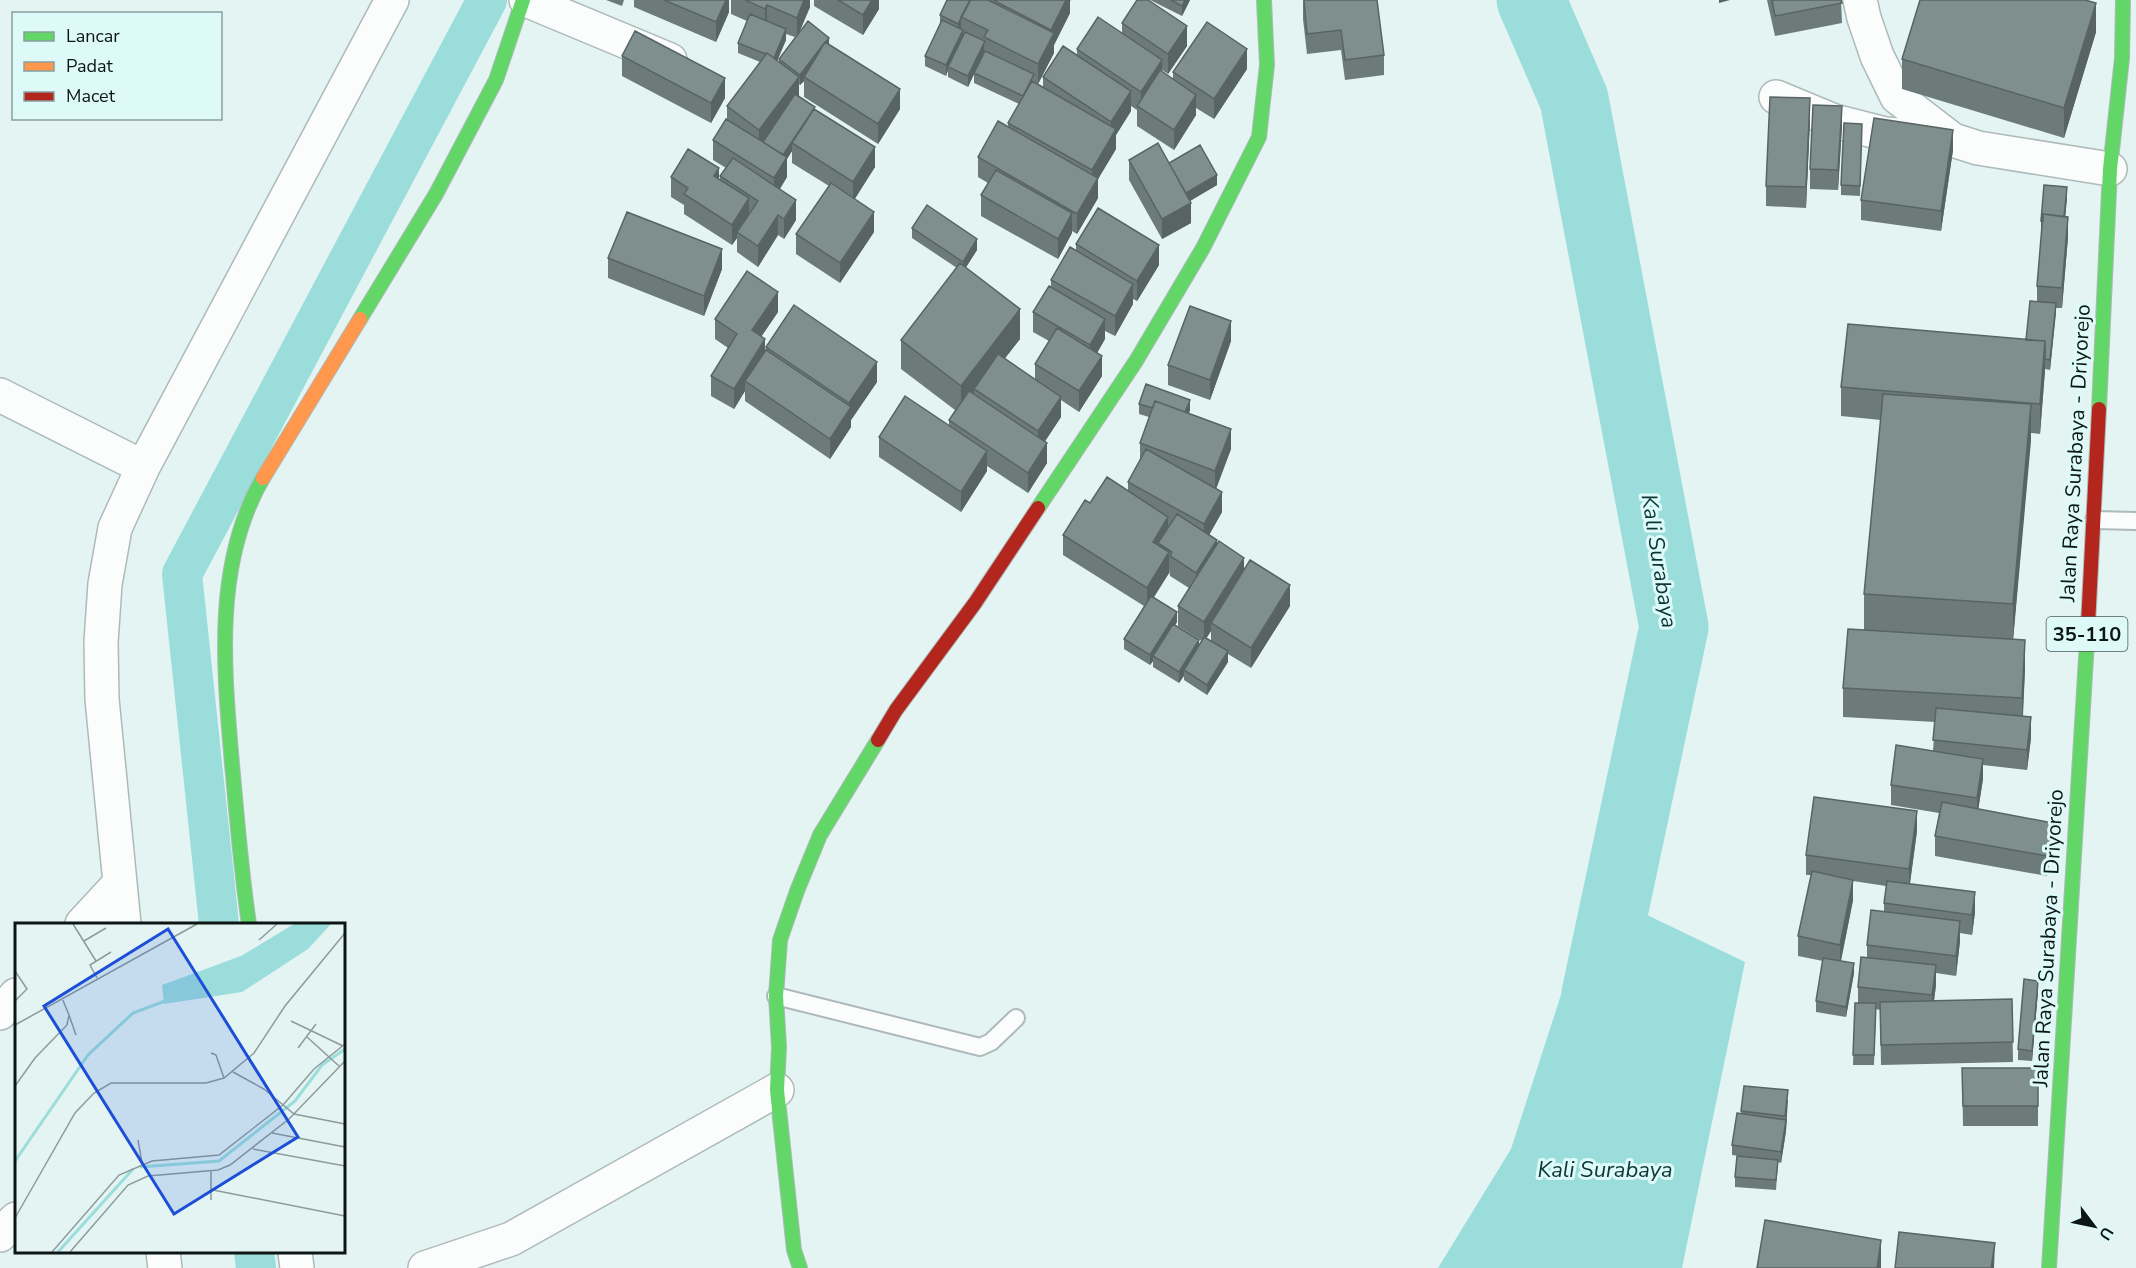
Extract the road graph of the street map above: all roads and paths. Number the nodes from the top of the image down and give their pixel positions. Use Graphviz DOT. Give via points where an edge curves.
graph roads {
  1 [pos="392,0"];
  2 [pos="524,0"];
  3 [pos="1264,0"];
  4 [pos="1860,0"];
  5 [pos="2123,0"];
  6 [pos="702,73"];
  7 [pos="1776,97"];
  8 [pos="1953,140"];
  9 [pos="2110,169"];
  10 [pos="0,394"];
  11 [pos="143,467"];
  12 [pos="2094,520"];
  13 [pos="2136,521"];
  14 [pos="119,884"];
  15 [pos="83,923"];
  16 [pos="124,923"];
  17 [pos="249,923"];
  18 [pos="15,996"];
  19 [pos="776,996"];
  20 [pos="0,1013"];
  21 [pos="1016,1018"];
  22 [pos="777,1090"];
  23 [pos="15,1220"];
  24 [pos="0,1235"];
  25 [pos="163,1253"];
  26 [pos="295,1253"];
  27 [pos="165,1268"];
  28 [pos="297,1268"];
  29 [pos="424,1268"];
  30 [pos="800,1268"];
  31 [pos="2049,1268"];
  1 -- 11 [label="street"];
  2 -- 6 [label="street"];
  2 -- 17 [label="street" via="491,90 436,194 271,464 250,502 236,547 225,602 223,676"];
  3 -- 19 [label="street" via="1267,65 1259,136 1254,147 1203,248 1136,361 975,603 896,710 820,836 780,940"];
  4 -- 8 [label="street" via="1877,56 1897,97"];
  5 -- 9 [label="street, Jalan Raya Surabaya - Driyorejo / 35-110" via="2122,58"];
  7 -- 8 [label="street" via="1834,121 1885,134"];
  8 -- 9 [label="street" via="1978,148"];
  9 -- 12 [label="street, Jalan Raya Surabaya - Driyorejo / 35-110"];
  10 -- 11 [label="street"];
  11 -- 14 [label="street" via="115,528 105,584 101,642 102,699"];
  12 -- 13 [label="lane"];
  12 -- 31 [label="street, Jalan Raya Surabaya - Driyorejo / 35-110"];
  14 -- 15 [label="street"];
  14 -- 16 [label="street"];
  18 -- 20 [label="street"];
  19 -- 21 [label="lane" via="980,1047 991,1042"];
  19 -- 22 [label="street"];
  22 -- 29 [label="street" via="511,1239"];
  22 -- 30 [label="street" via="794,1250"];
  23 -- 24 [label="street"];
  25 -- 27 [label="street"];
  26 -- 28 [label="street"];
}
